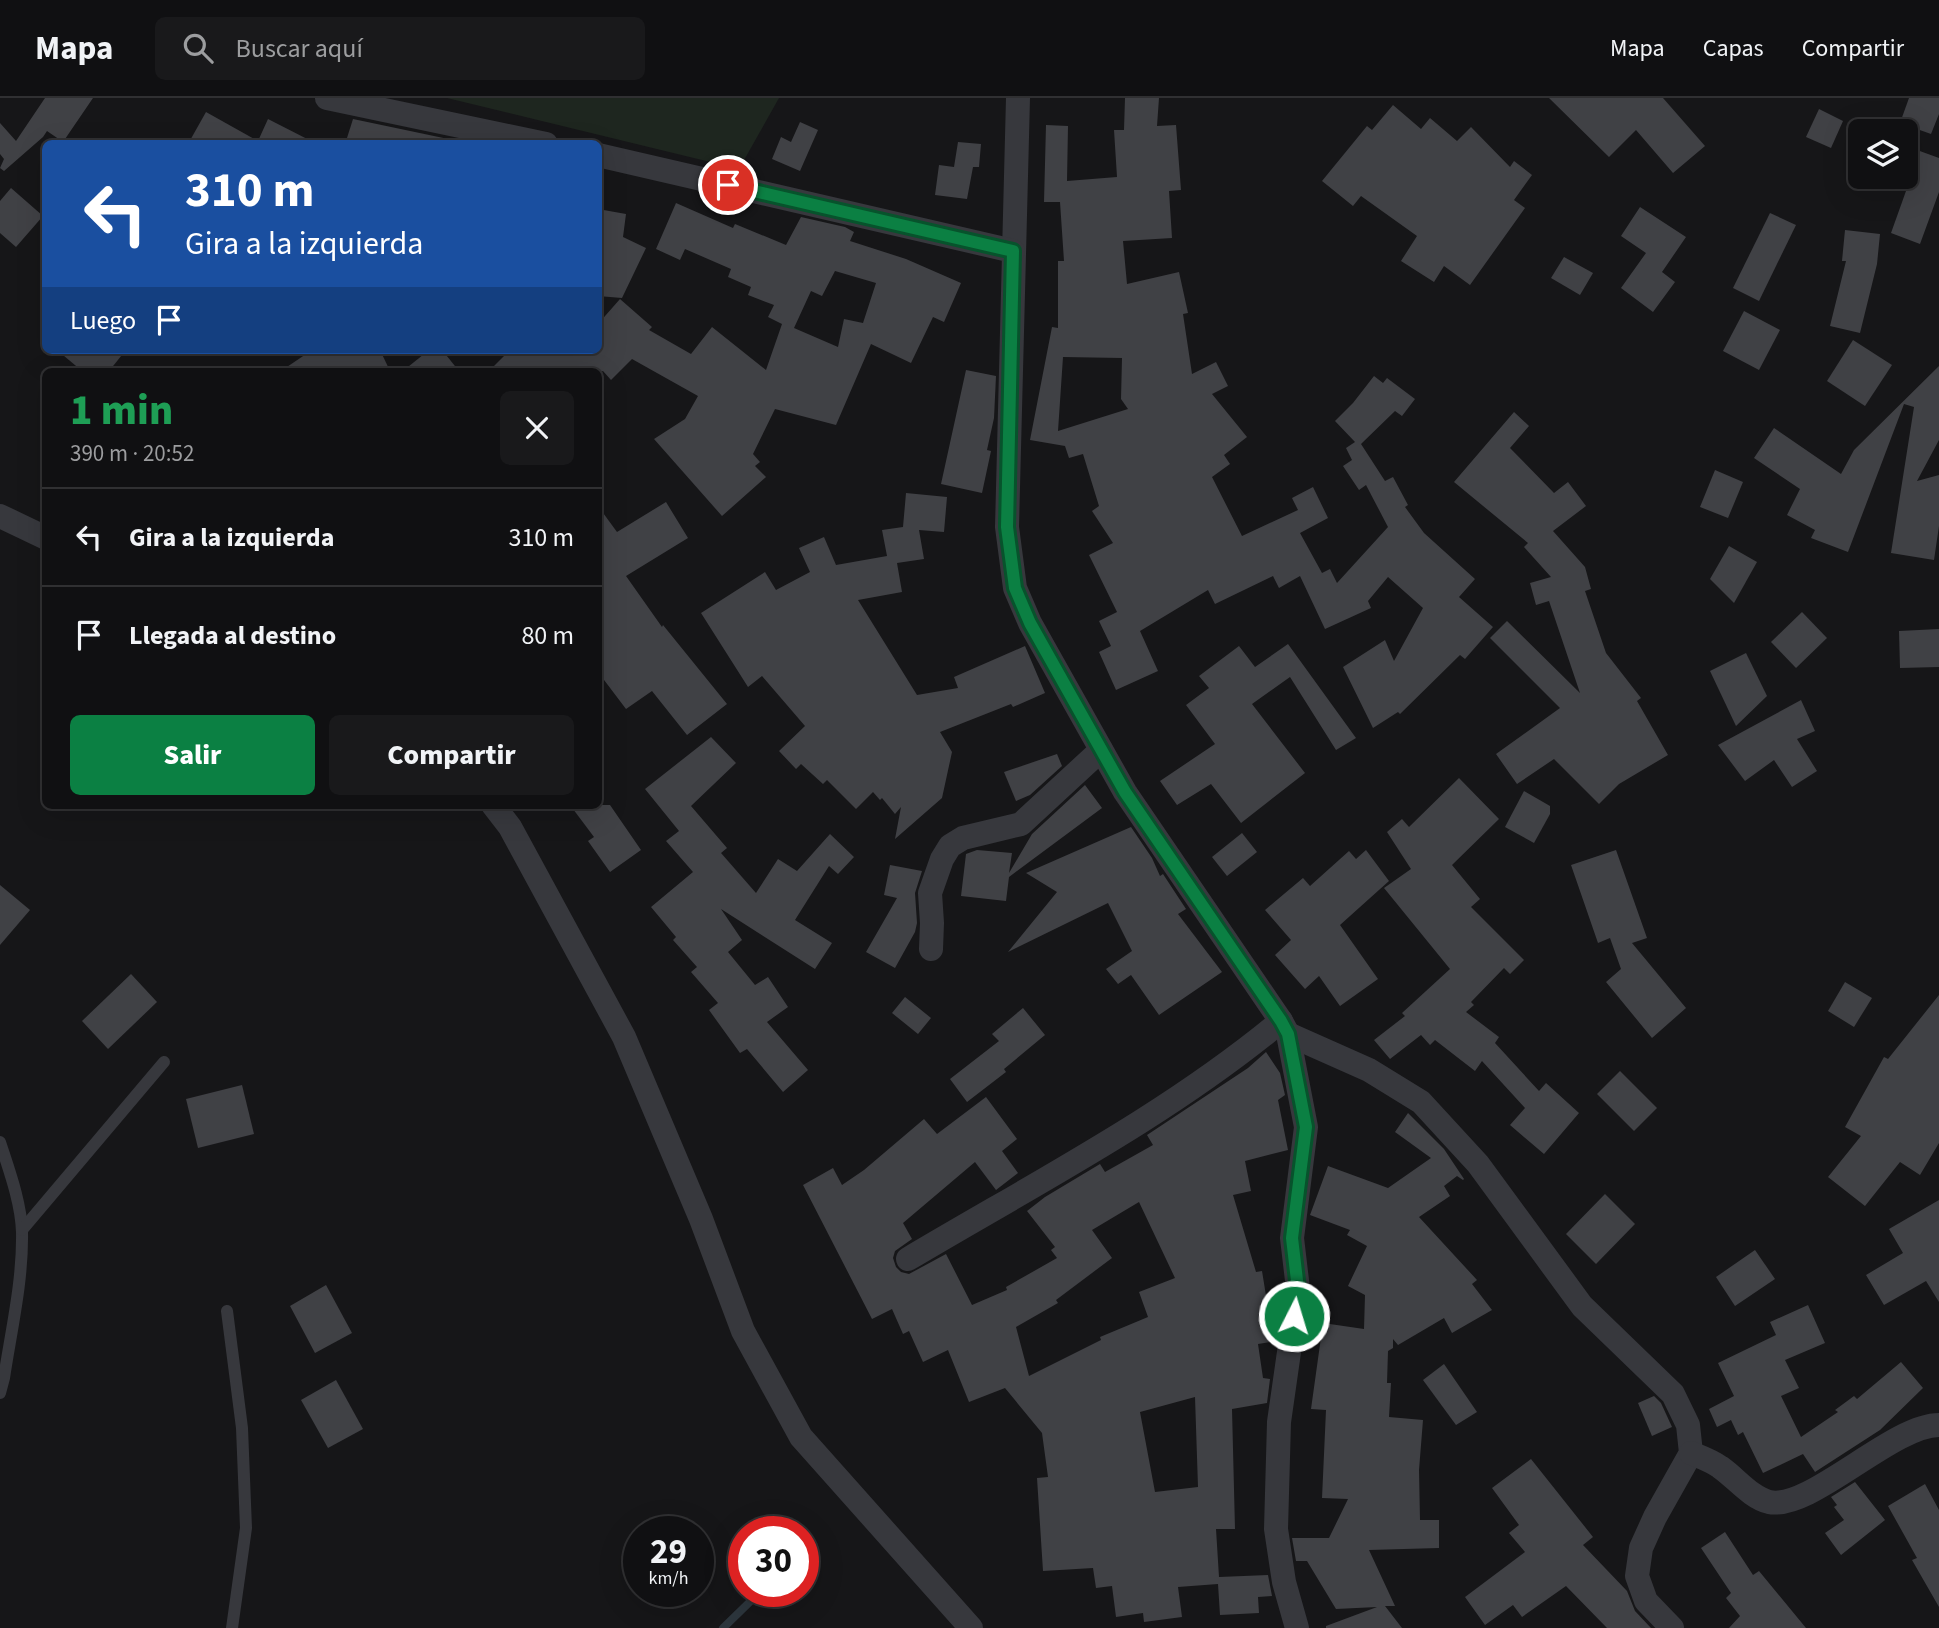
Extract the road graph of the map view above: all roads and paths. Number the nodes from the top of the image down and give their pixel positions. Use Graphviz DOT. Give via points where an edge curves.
graph roads {
  1 [pos="327,98"];
  2 [pos="1018,98"];
  3 [pos="527,140"];
  4 [pos="602,156"];
  5 [pos="1013,251"];
  6 [pos="0,516"];
  7 [pos="42,536"];
  8 [pos="1101,750"];
  9 [pos="496,809"];
  10 [pos="930,949"];
  11 [pos="1284,1027"];
  12 [pos="164,1062"];
  13 [pos="0,1142"];
  14 [pos="22,1230"];
  15 [pos="908,1259"];
  16 [pos="227,1311"];
  17 [pos="0,1393"];
  18 [pos="1939,1425"];
  19 [pos="1691,1452"];
  20 [pos="232,1628"];
  21 [pos="971,1628"];
  22 [pos="1297,1628"];
  23 [pos="1672,1628"];
  1 -- 3 [label="street"];
  2 -- 5 [label="street"];
  4 -- 5 [label="street"];
  5 -- 8 [label="street" via="1007,527 1015,588"];
  6 -- 7 [label="street"];
  8 -- 10 [label="street" via="1021,824 963,838 950,846 930,893"];
  8 -- 11 [label="street"];
  9 -- 21 [label="street" via="624,1037 743,1331 801,1437"];
  11 -- 15 [label="street" via="1147,1118"];
  11 -- 19 [label="street" via="1421,1102 1478,1164 1582,1307 1673,1394 1688,1425"];
  11 -- 22 [label="street" via="1306,1127 1292,1238 1298,1289 1279,1422 1276,1529"];
  12 -- 14 [label="lane"];
  13 -- 14 [label="lane"];
  14 -- 17 [label="lane" via="19,1280"];
  16 -- 20 [label="lane" via="242,1428 246,1528"];
  18 -- 19 [label="street" via="1909,1434 1786,1502 1768,1502"];
  19 -- 23 [label="street" via="1641,1548 1637,1576 1646,1601"];
}
